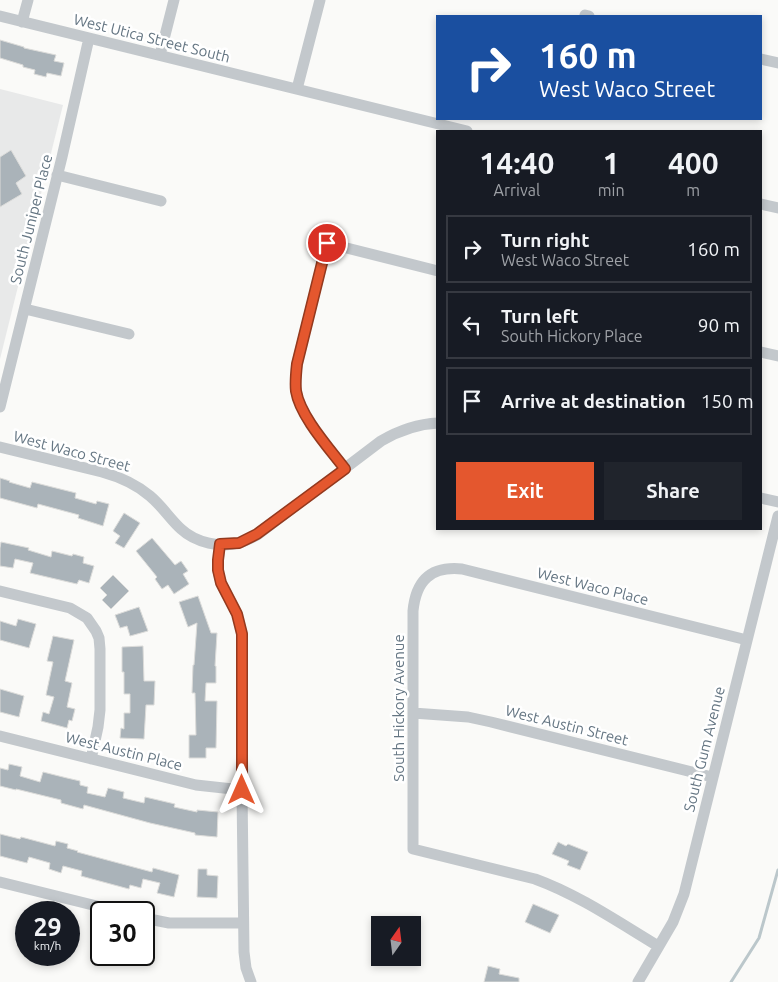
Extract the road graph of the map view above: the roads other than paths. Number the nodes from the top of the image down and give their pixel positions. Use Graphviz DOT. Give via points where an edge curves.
graph roads {
  1 [pos="28,0"];
  2 [pos="174,0"];
  3 [pos="320,0"];
  4 [pos="0,16"];
  5 [pos="22,22"];
  6 [pos="89,38"];
  7 [pos="160,55"];
  8 [pos="762,59"];
  9 [pos="778,63"];
  10 [pos="297,90"];
  11 [pos="463,130"];
  12 [pos="58,175"];
  13 [pos="162,201"];
  14 [pos="762,204"];
  15 [pos="778,206"];
  16 [pos="436,270"];
  17 [pos="24,309"];
  18 [pos="129,334"];
  19 [pos="762,352"];
  20 [pos="778,356"];
  21 [pos="0,407"];
  22 [pos="436,423"];
  23 [pos="0,447"];
  24 [pos="345,469"];
  25 [pos="762,498"];
  26 [pos="778,502"];
  27 [pos="778,516"];
  28 [pos="220,544"];
  29 [pos="431,574"];
  30 [pos="0,591"];
  31 [pos="747,640"];
  32 [pos="412,714"];
  33 [pos="0,736"];
  34 [pos="91,759"];
  35 [pos="712,777"];
  36 [pos="242,790"];
  37 [pos="0,882"];
  38 [pos="90,904"];
  39 [pos="155,920"];
  40 [pos="243,923"];
  41 [pos="658,946"];
  42 [pos="250,982"];
  43 [pos="638,982"];
  1 -- 5 [label="street"];
  2 -- 7 [label="street"];
  3 -- 10 [label="street"];
  4 -- 5 [label="street, West Utica Street South"];
  5 -- 6 [label="street, West Utica Street South"];
  6 -- 7 [label="street, West Utica Street South"];
  6 -- 12 [label="street, South Juniper Place"];
  7 -- 10 [label="street, West Utica Street South"];
  8 -- 9 [label="street"];
  10 -- 11 [label="street, West Utica Street South"];
  12 -- 13 [label="street"];
  12 -- 17 [label="street, South Juniper Place"];
  14 -- 15 [label="street"];
  16 -- 24 [label="street" via="327,243 297,364 296,392 307,419"];
  17 -- 18 [label="street"];
  17 -- 21 [label="street, South Juniper Place"];
  19 -- 20 [label="street"];
  22 -- 24 [label="street, West Waco Street" via="397,432"];
  23 -- 28 [label="street, West Waco Street" via="102,472 132,483 156,502 184,532 202,541"];
  24 -- 28 [label="street, West Waco Street" via="257,534 239,543"];
  25 -- 26 [label="street"];
  27 -- 31 [label="street, South Gum Avenue"];
  28 -- 36 [label="street" via="218,570 221,583 237,614 242,634"];
  29 -- 31 [label="street, West Waco Place" via="444,568 462,569"];
  29 -- 32 [label="street, South Hickory Avenue" via="422,583 414,601"];
  30 -- 34 [label="street" via="70,608 87,618 96,631 100,649 100,710"];
  31 -- 35 [label="street, South Gum Avenue"];
  32 -- 35 [label="street, West Austin Street" via="468,717"];
  32 -- 41 [label="street, South Hickory Avenue" via="413,849 550,884"];
  33 -- 34 [label="street, West Austin Place"];
  34 -- 36 [label="street, West Austin Place" via="196,784"];
  35 -- 41 [label="street, South Gum Avenue" via="684,894 673,922"];
  36 -- 40 [label="street"];
  37 -- 38 [label="street"];
  39 -- 40 [label="street"];
  40 -- 42 [label="street"];
  41 -- 43 [label="street, South Gum Avenue"];
}
